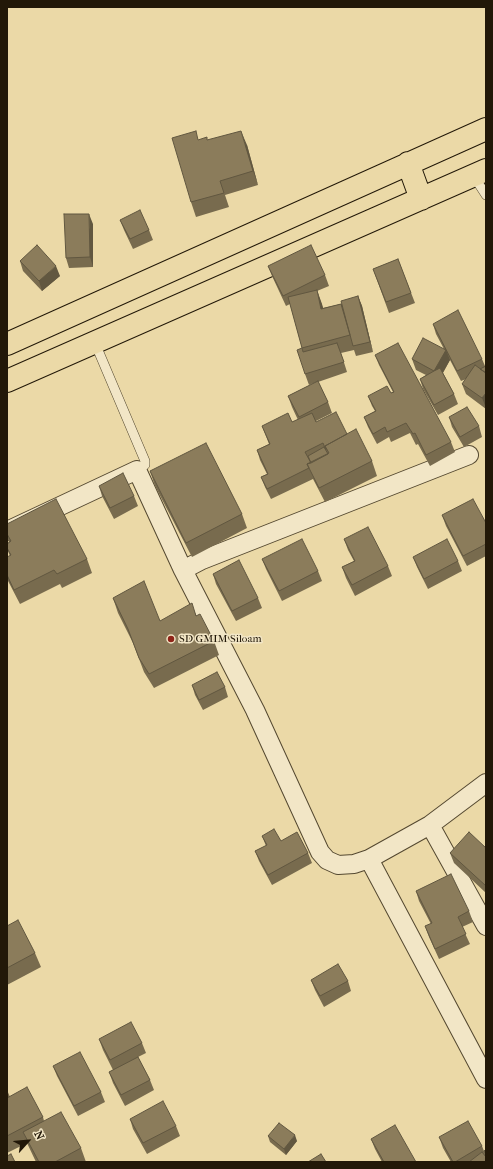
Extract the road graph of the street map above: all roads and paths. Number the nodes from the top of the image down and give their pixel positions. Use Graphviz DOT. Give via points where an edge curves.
graph roads {
  1 [pos="486,129"];
  2 [pos="408,163"];
  3 [pos="479,173"];
  4 [pos="486,195"];
  5 [pos="421,199"];
  6 [pos="9,339"];
  7 [pos="95,343"];
  8 [pos="7,381"];
  9 [pos="469,455"];
  10 [pos="137,470"];
  11 [pos="7,531"];
  12 [pos="183,570"];
  13 [pos="486,784"];
  14 [pos="430,825"];
  15 [pos="369,859"];
  16 [pos="486,926"];
  17 [pos="486,1079"];
  1 -- 2 [label="highway"];
  2 -- 5 [label="highway"];
  2 -- 6 [label="highway"];
  3 -- 4 [label="lane"];
  3 -- 5 [label="highway"];
  5 -- 7 [label="highway"];
  7 -- 8 [label="highway"];
  7 -- 10 [label="lane" via="145,461 145,465"];
  9 -- 12 [label="street" via="202,560"];
  10 -- 11 [label="street"];
  10 -- 12 [label="street"];
  12 -- 15 [label="street" via="255,710 320,852 326,860 338,865 354,864"];
  13 -- 14 [label="street"];
  14 -- 15 [label="street"];
  14 -- 16 [label="street"];
  15 -- 17 [label="street"];
}
